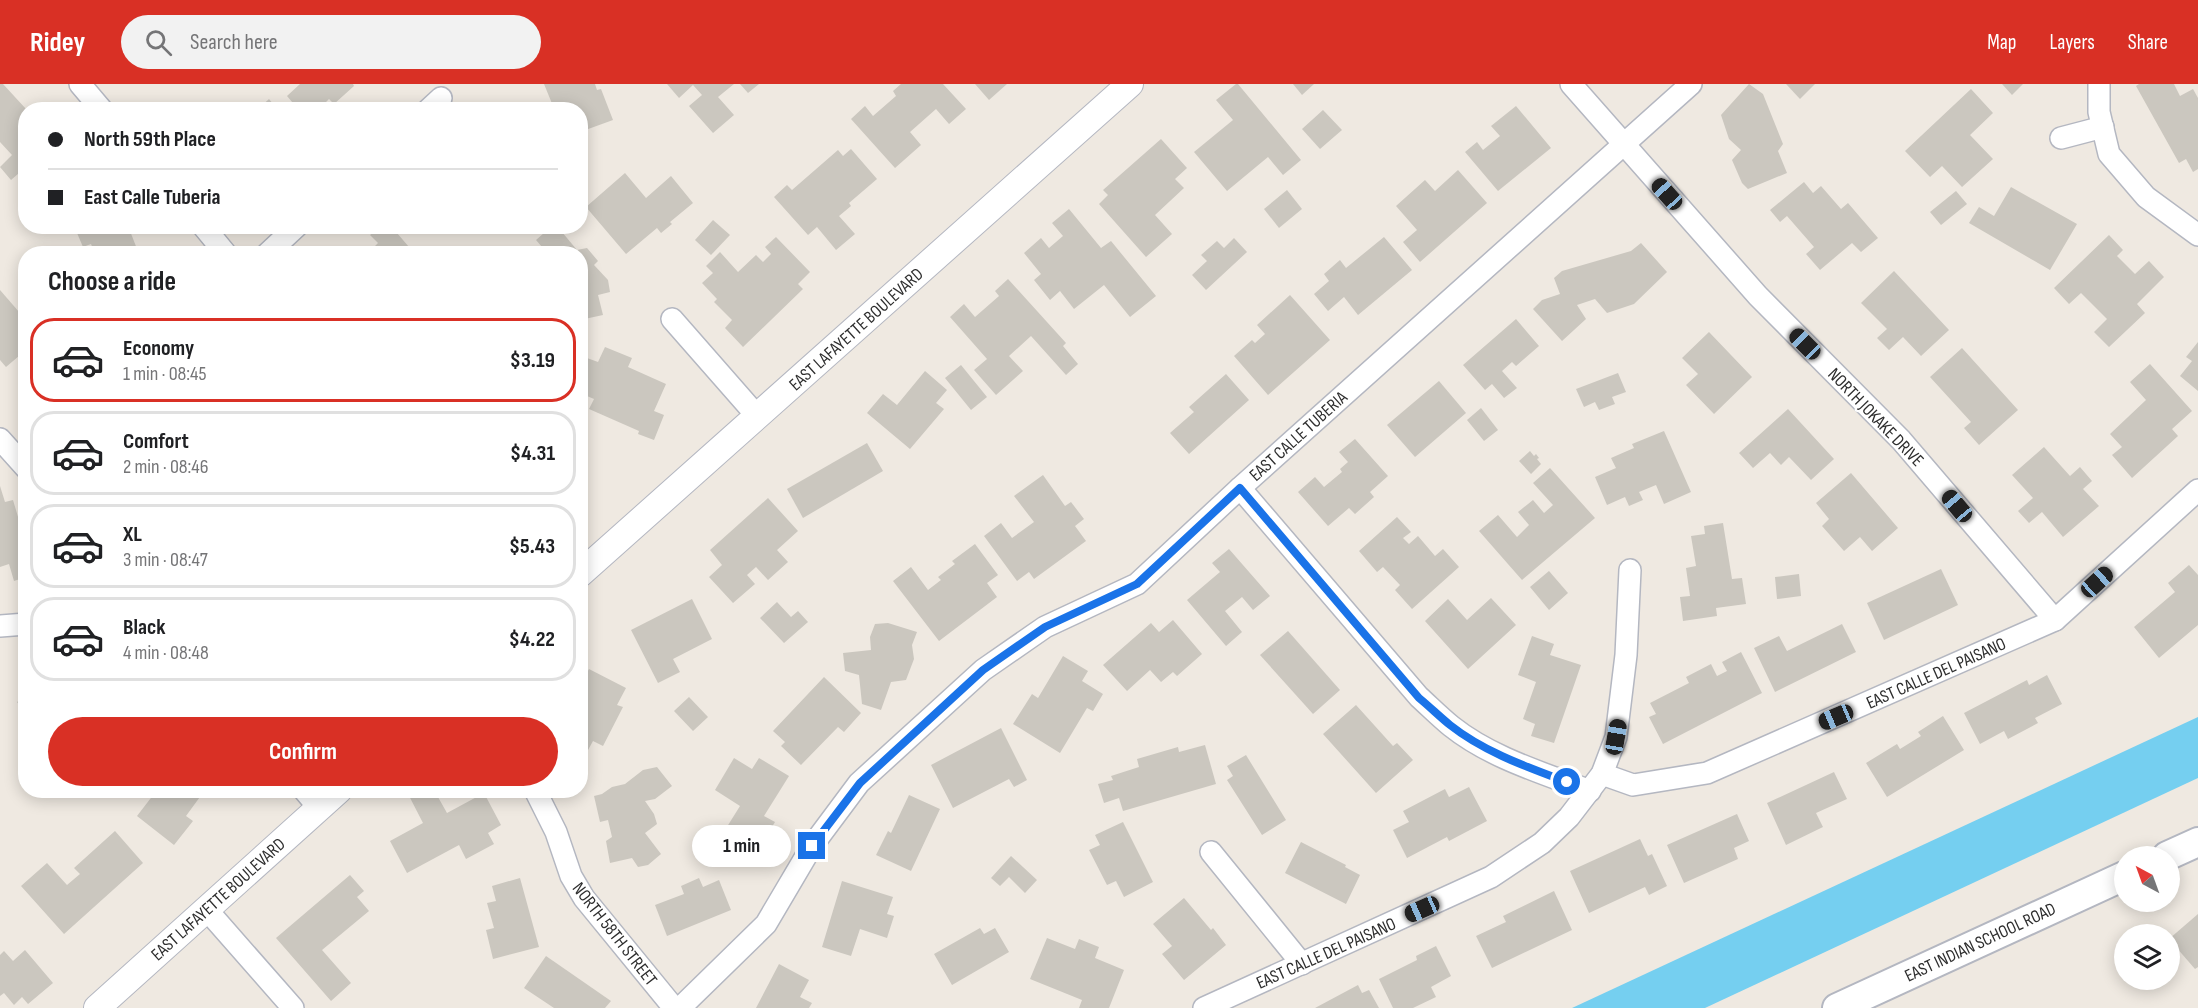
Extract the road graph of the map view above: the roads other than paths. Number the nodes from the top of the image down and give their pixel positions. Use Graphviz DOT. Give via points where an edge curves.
graph roads {
  1 [pos="80,84"];
  2 [pos="1130,84"];
  3 [pos="1571,84"];
  4 [pos="1691,84"];
  5 [pos="2099,84"];
  6 [pos="95,102"];
  7 [pos="2103,127"];
  8 [pos="2061,138"];
  9 [pos="1622,144"];
  10 [pos="210,234"];
  11 [pos="288,234"];
  12 [pos="2198,235"];
  13 [pos="219,246"];
  14 [pos="276,246"];
  15 [pos="672,318"];
  16 [pos="758,417"];
  17 [pos="0,439"];
  18 [pos="18,459"];
  19 [pos="1240,488"];
  20 [pos="2198,490"];
  21 [pos="588,567"];
  22 [pos="1630,570"];
  23 [pos="2055,620"];
  24 [pos="18,625"];
  25 [pos="0,626"];
  26 [pos="1596,782"];
  27 [pos="539,798"];
  28 [pos="312,799"];
  29 [pos="2198,842"];
  30 [pos="2180,850"];
  31 [pos="1211,852"];
  32 [pos="2114,881"];
  33 [pos="207,910"];
  34 [pos="1302,964"];
  35 [pos="1867,1002"];
  36 [pos="97,1008"];
  37 [pos="293,1008"];
  38 [pos="674,1008"];
  39 [pos="680,1008"];
  40 [pos="1204,1008"];
  41 [pos="1837,1008"];
  1 -- 6 [label="street"];
  2 -- 16 [label="street, EAST LAFAYETTE BOULEVARD"];
  3 -- 9 [label="street, NORTH JOKAKE DRIVE"];
  4 -- 9 [label="street, EAST CALLE TUBERIA"];
  5 -- 7 [label="street"];
  7 -- 8 [label="street"];
  7 -- 12 [label="street" via="2109,154 2146,197"];
  9 -- 19 [label="street, EAST CALLE TUBERIA"];
  9 -- 23 [label="street, NORTH JOKAKE DRIVE" via="1758,296 1901,440"];
  10 -- 13 [label="street"];
  11 -- 14 [label="street"];
  15 -- 16 [label="street"];
  16 -- 21 [label="street, EAST LAFAYETTE BOULEVARD"];
  17 -- 18 [label="street"];
  19 -- 26 [label="street" via="1419,698 1452,727 1524,766"];
  19 -- 39 [label="street, EAST CALLE TUBERIA" via="1137,584 1045,627 983,670 860,783 812,846 766,924"];
  20 -- 23 [label="street, EAST CALLE DEL PAISANO"];
  22 -- 26 [label="street" via="1621,710 1616,737"];
  23 -- 26 [label="street, EAST CALLE DEL PAISANO" via="1707,773 1633,785"];
  24 -- 25 [label="street"];
  26 -- 34 [label="street, EAST CALLE DEL PAISANO" via="1542,843 1491,877"];
  27 -- 38 [label="street, NORTH 58TH STREET" via="584,898"];
  28 -- 33 [label="street, EAST LAFAYETTE BOULEVARD"];
  29 -- 30 [label="main road"];
  31 -- 34 [label="street"];
  32 -- 35 [label="main road, EAST INDIAN SCHOOL ROAD"];
  33 -- 36 [label="street, EAST LAFAYETTE BOULEVARD"];
  33 -- 37 [label="street"];
  34 -- 40 [label="street, EAST CALLE DEL PAISANO"];
  35 -- 41 [label="main road, EAST INDIAN SCHOOL ROAD"];
}
